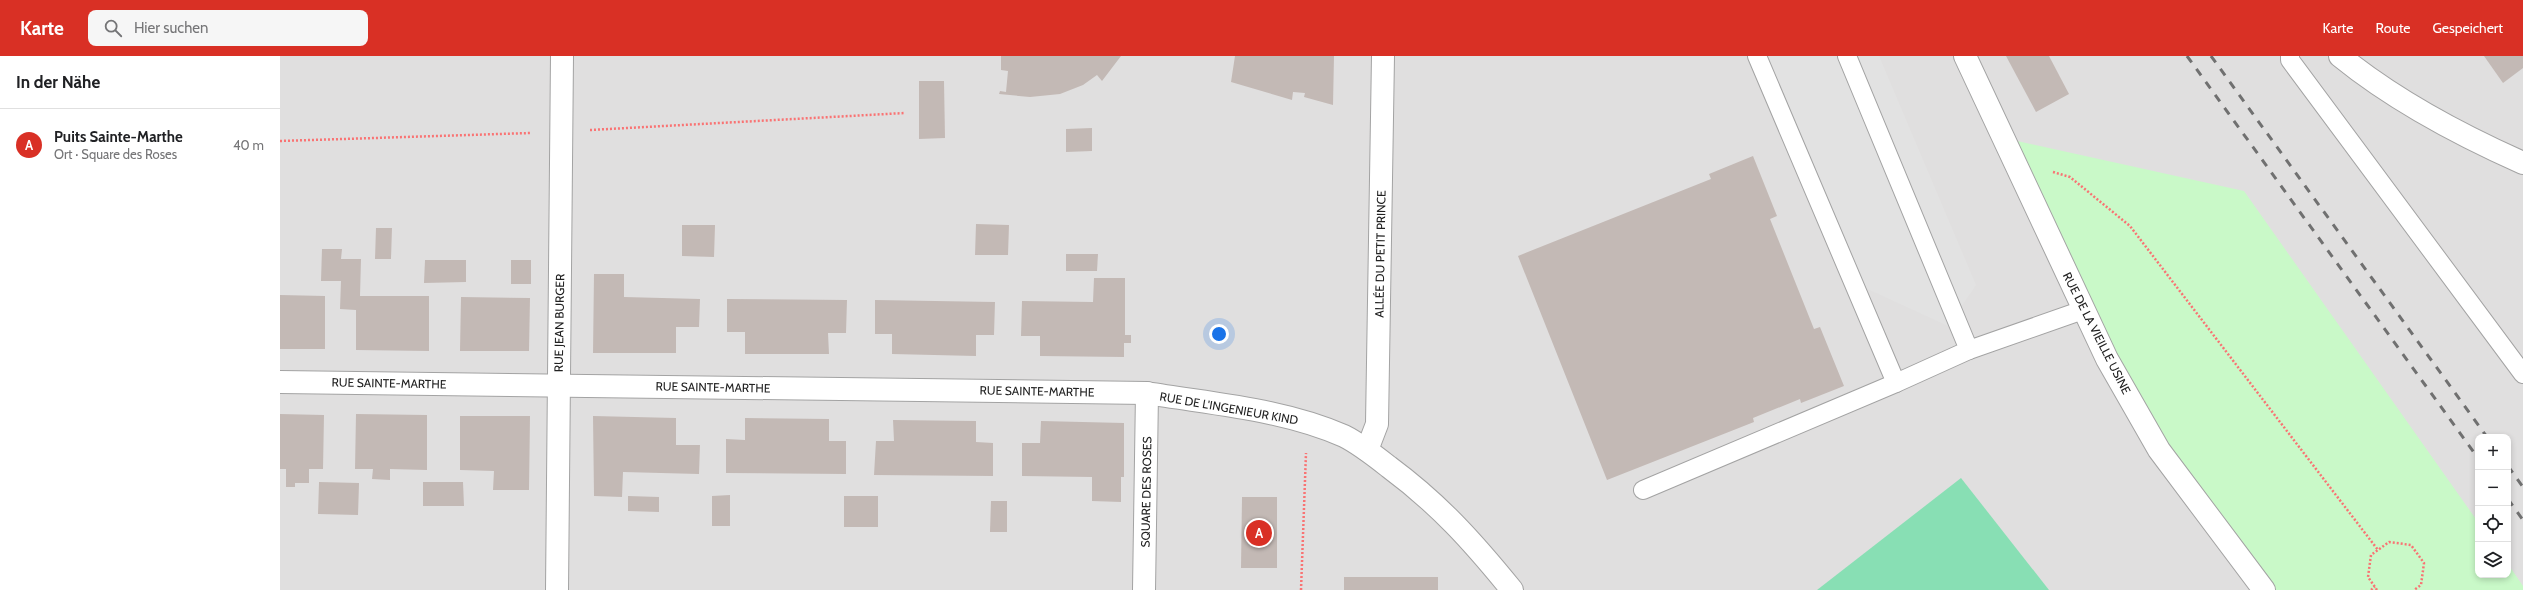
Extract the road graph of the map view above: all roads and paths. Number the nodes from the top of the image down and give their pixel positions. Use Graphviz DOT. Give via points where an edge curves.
graph roads {
  1 [pos="562,56"];
  2 [pos="1383,56"];
  3 [pos="1757,56"];
  4 [pos="1847,56"];
  5 [pos="1965,56"];
  6 [pos="2290,56"];
  7 [pos="2340,56"];
  8 [pos="2014,161"];
  9 [pos="2523,163"];
  10 [pos="2083,310"];
  11 [pos="1969,350"];
  12 [pos="2523,374"];
  13 [pos="280,382"];
  14 [pos="1896,383"];
  15 [pos="558,385"];
  16 [pos="1147,393"];
  17 [pos="1308,422"];
  18 [pos="1367,450"];
  19 [pos="1643,490"];
  20 [pos="2378,550"];
  21 [pos="2376,588"];
  22 [pos="557,590"];
  23 [pos="1144,590"];
  24 [pos="1301,590"];
  25 [pos="1512,590"];
  26 [pos="2264,590"];
  27 [pos="2371,590"];
  28 [pos="2414,590"];
  1 -- 15 [label="street, RUE JEAN BURGER"];
  2 -- 18 [label="street, ALLÉE DU PETIT PRINCE" via="1377,424"];
  3 -- 14 [label="lane"];
  4 -- 11 [label="lane"];
  5 -- 8 [label="street, RUE DE LA VIEILLE USINE"];
  6 -- 12 [label="lane" via="2290,60"];
  7 -- 9 [label="street" via="2402,100 2487,147"];
  8 -- 10 [label="street, RUE DE LA VIEILLE USINE"];
  8 -- 20 [label="path" via="2070,177 2130,226"];
  10 -- 11 [label="lane"];
  10 -- 26 [label="street, RUE DE LA VIEILLE USINE" via="2160,450"];
  11 -- 14 [label="lane"];
  13 -- 15 [label="street, RUE SAINTE-MARTHE"];
  14 -- 19 [label="lane"];
  15 -- 16 [label="street, RUE SAINTE-MARTHE"];
  15 -- 22 [label="street, RUE JEAN BURGER"];
  16 -- 17 [label="street, RUE DE L'INGENIEUR KIND"];
  16 -- 23 [label="street, SQUARE DES ROSES"];
  17 -- 18 [label="street, RUE DE L'INGENIEUR KIND" via="1345,436"];
  17 -- 24 [label="path"];
  18 -- 25 [label="street, RUE DE L'INGENIEUR KIND" via="1426,495 1471,540"];
  20 -- 21 [label="path" via="2371,555 2368,577"];
  20 -- 28 [label="path" via="2389,542 2411,545 2424,563 2421,585"];
  21 -- 27 [label="path"];
}
